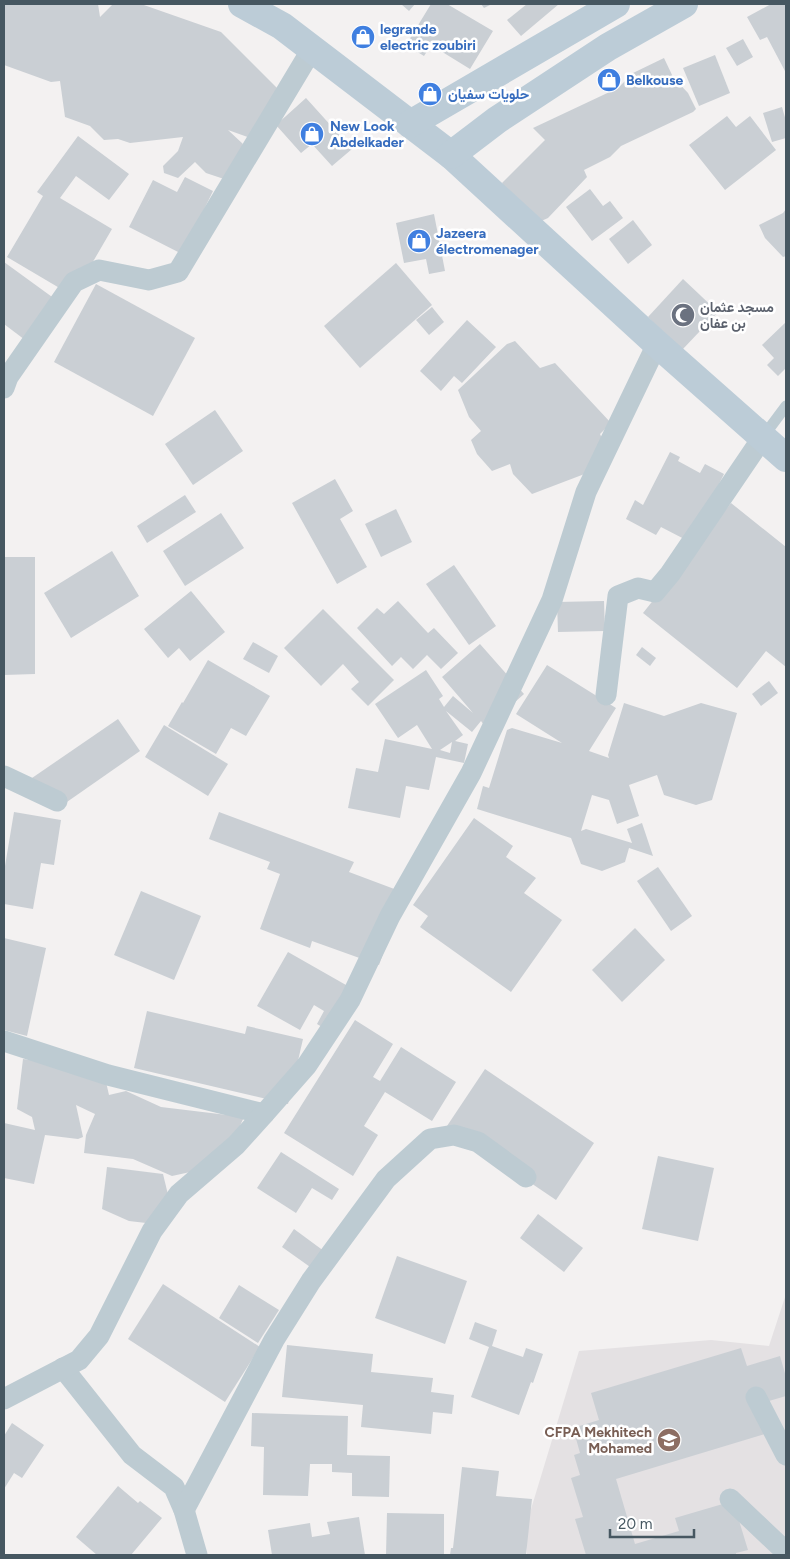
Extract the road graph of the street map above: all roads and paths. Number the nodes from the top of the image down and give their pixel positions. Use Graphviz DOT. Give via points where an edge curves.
graph roads {
  1 [pos="243,4"];
  2 [pos="616,4"];
  3 [pos="684,4"];
  4 [pos="312,49"];
  5 [pos="410,124"];
  6 [pos="451,155"];
  7 [pos="658,344"];
  8 [pos="4,388"];
  9 [pos="786,406"];
  10 [pos="763,438"];
  11 [pos="786,458"];
  12 [pos="606,695"];
  13 [pos="4,776"];
  14 [pos="57,801"];
  15 [pos="4,1041"];
  16 [pos="264,1114"];
  17 [pos="526,1177"];
  18 [pos="62,1368"];
  19 [pos="756,1396"];
  20 [pos="4,1399"];
  21 [pos="786,1455"];
  22 [pos="730,1499"];
  23 [pos="184,1510"];
  24 [pos="786,1552"];
  25 [pos="197,1555"];
  1 -- 4 [label="main road" via="282,26"];
  2 -- 5 [label="main road"];
  3 -- 6 [label="main road" via="608,47 497,120"];
  4 -- 5 [label="main road"];
  4 -- 8 [label="street" via="178,272 149,280 99,270 74,282 8,377"];
  5 -- 6 [label="main road"];
  6 -- 7 [label="main road"];
  7 -- 10 [label="main road"];
  7 -- 16 [label="street" via="586,492 552,600 471,773 390,916 350,1000 307,1065"];
  9 -- 10 [label="lane"];
  10 -- 11 [label="main road"];
  10 -- 12 [label="street" via="655,592 638,588 618,596"];
  13 -- 14 [label="street"];
  15 -- 16 [label="street" via="108,1075"];
  16 -- 18 [label="street" via="236,1145 180,1194 152,1231 99,1336 79,1360"];
  17 -- 23 [label="street" via="478,1142 454,1135 430,1139 386,1179 311,1281 285,1323"];
  18 -- 20 [label="street"];
  18 -- 23 [label="street" via="132,1454 174,1487"];
  19 -- 21 [label="street"];
  22 -- 24 [label="street"];
  23 -- 25 [label="street"];
}
